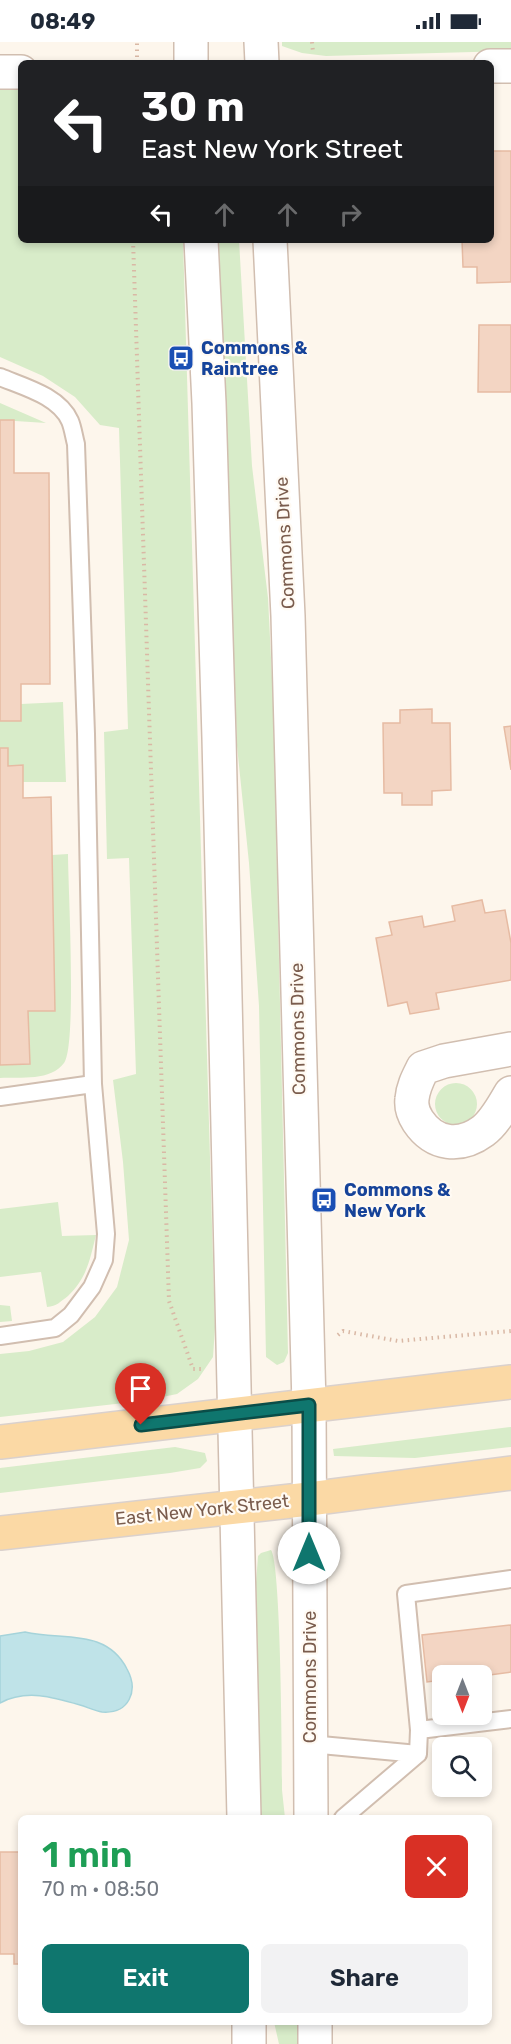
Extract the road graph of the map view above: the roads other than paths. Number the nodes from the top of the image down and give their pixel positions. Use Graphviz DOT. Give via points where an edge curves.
graph roads {
  1 [pos="191,42"];
  2 [pos="261,42"];
  3 [pos="192,60"];
  4 [pos="262,60"];
  5 [pos="494,66"];
  6 [pos="511,66"];
  7 [pos="0,72"];
  8 [pos="18,72"];
  9 [pos="201,243"];
  10 [pos="270,243"];
  11 [pos="0,377"];
  12 [pos="511,1049"];
  13 [pos="93,1084"];
  14 [pos="511,1093"];
  15 [pos="0,1096"];
  16 [pos="0,1335"];
  17 [pos="511,1382"];
  18 [pos="309,1405"];
  19 [pos="235,1414"];
  20 [pos="0,1442"];
  21 [pos="511,1473"];
  22 [pos="309,1499"];
  23 [pos="236,1507"];
  24 [pos="0,1533"];
  25 [pos="511,1579"];
  26 [pos="511,1719"];
  27 [pos="419,1730"];
  28 [pos="310,1744"];
  29 [pos="418,1754"];
  30 [pos="244,1815"];
  31 [pos="311,1815"];
  32 [pos="347,1815"];
  33 [pos="249,2025"];
  34 [pos="315,2025"];
  35 [pos="249,2044"];
  36 [pos="315,2044"];
  1 -- 3 [label="street"];
  2 -- 4 [label="street"];
  5 -- 6 [label="street"];
  7 -- 8 [label="street"];
  9 -- 19 [label="street" via="218,714"];
  10 -- 18 [label="street, Commons Drive" via="288,616"];
  11 -- 13 [label="lane" via="60,406 70,421 76,444 87,734"];
  12 -- 14 [label="street" via="423,1068 415,1084 414,1115 425,1131 440,1140 458,1143 484,1131"];
  13 -- 15 [label="lane"];
  13 -- 16 [label="lane" via="106,1234 104,1260 92,1287 71,1315 55,1328"];
  17 -- 18 [label="main road"];
  18 -- 19 [label="main road"];
  18 -- 22 [label="street, Commons Drive"];
  19 -- 20 [label="main road"];
  19 -- 23 [label="street"];
  21 -- 22 [label="main road, East New York Street"];
  22 -- 23 [label="main road, East New York Street"];
  22 -- 28 [label="street, Commons Drive"];
  23 -- 24 [label="main road, East New York Street"];
  23 -- 30 [label="street"];
  25 -- 27 [label="lane" via="406,1594"];
  26 -- 27 [label="lane"];
  27 -- 29 [label="lane"];
  28 -- 29 [label="lane"];
  28 -- 31 [label="street, Commons Drive"];
  29 -- 32 [label="lane"];
  33 -- 35 [label="street"];
  34 -- 36 [label="street"];
}
